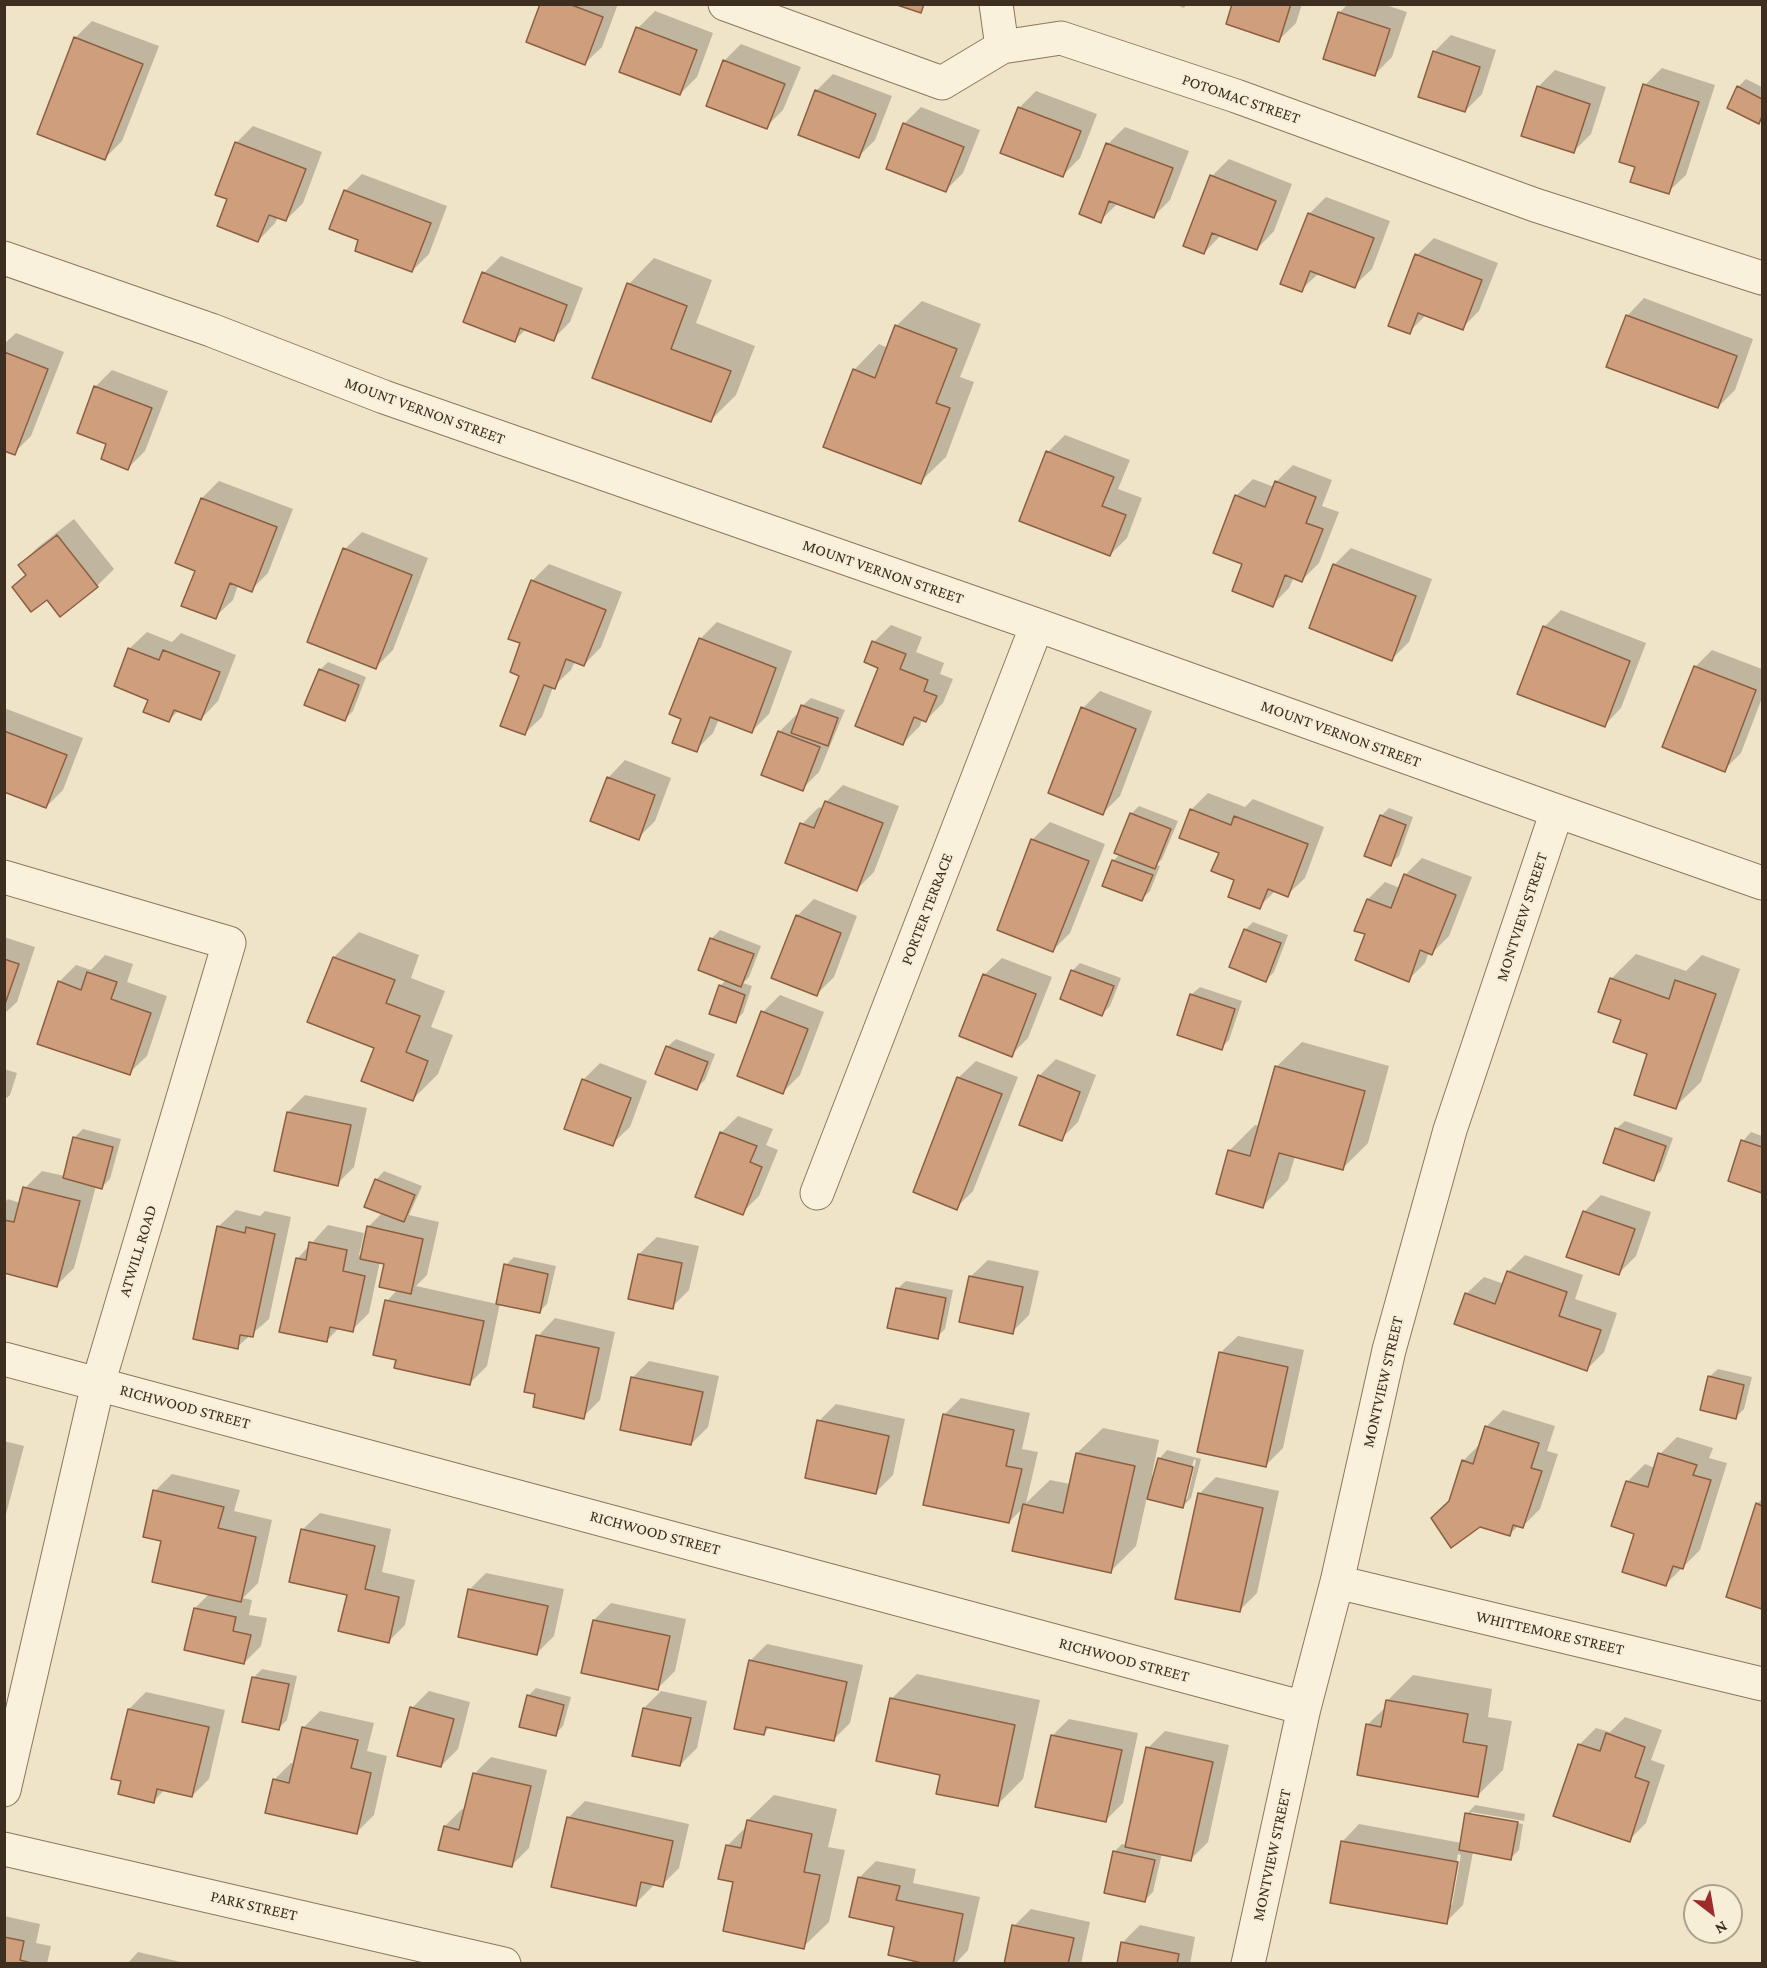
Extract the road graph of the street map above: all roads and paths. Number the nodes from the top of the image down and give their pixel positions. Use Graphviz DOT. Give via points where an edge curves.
graph roads {
  1 [pos="725,4"];
  2 [pos="996,4"];
  3 [pos="1002,47"];
  4 [pos="4,258"];
  5 [pos="1762,278"];
  6 [pos="1037,625"];
  7 [pos="1557,811"];
  8 [pos="4,877"];
  9 [pos="1762,883"];
  10 [pos="817,1193"];
  11 [pos="4,1359"];
  12 [pos="98,1383"];
  13 [pos="1337,1582"];
  14 [pos="1762,1684"];
  15 [pos="1304,1708"];
  16 [pos="4,1790"];
  17 [pos="4,1849"];
  18 [pos="504,1964"];
  19 [pos="1248,1964"];
  1 -- 3 [label="street, POTOMAC STREET" via="942,83"];
  2 -- 3 [label="street"];
  3 -- 5 [label="street, POTOMAC STREET" via="1061,38 1244,99 1535,205"];
  4 -- 6 [label="street, MOUNT VERNON STREET" via="211,330 384,398"];
  6 -- 7 [label="street, MOUNT VERNON STREET"];
  6 -- 10 [label="street, PORTER TERRACE"];
  7 -- 9 [label="street, MOUNT VERNON STREET"];
  7 -- 13 [label="street, MONTVIEW STREET" via="1450,1130 1389,1350"];
  8 -- 12 [label="street, ATWILL ROAD" via="229,943"];
  11 -- 12 [label="street, RICHWOOD STREET"];
  12 -- 15 [label="street, RICHWOOD STREET"];
  12 -- 16 [label="street, ATWILL ROAD"];
  13 -- 14 [label="street, WHITTEMORE STREET"];
  13 -- 15 [label="street, MONTVIEW STREET"];
  15 -- 19 [label="street, MONTVIEW STREET"];
  17 -- 18 [label="street, PARK STREET"];
}
